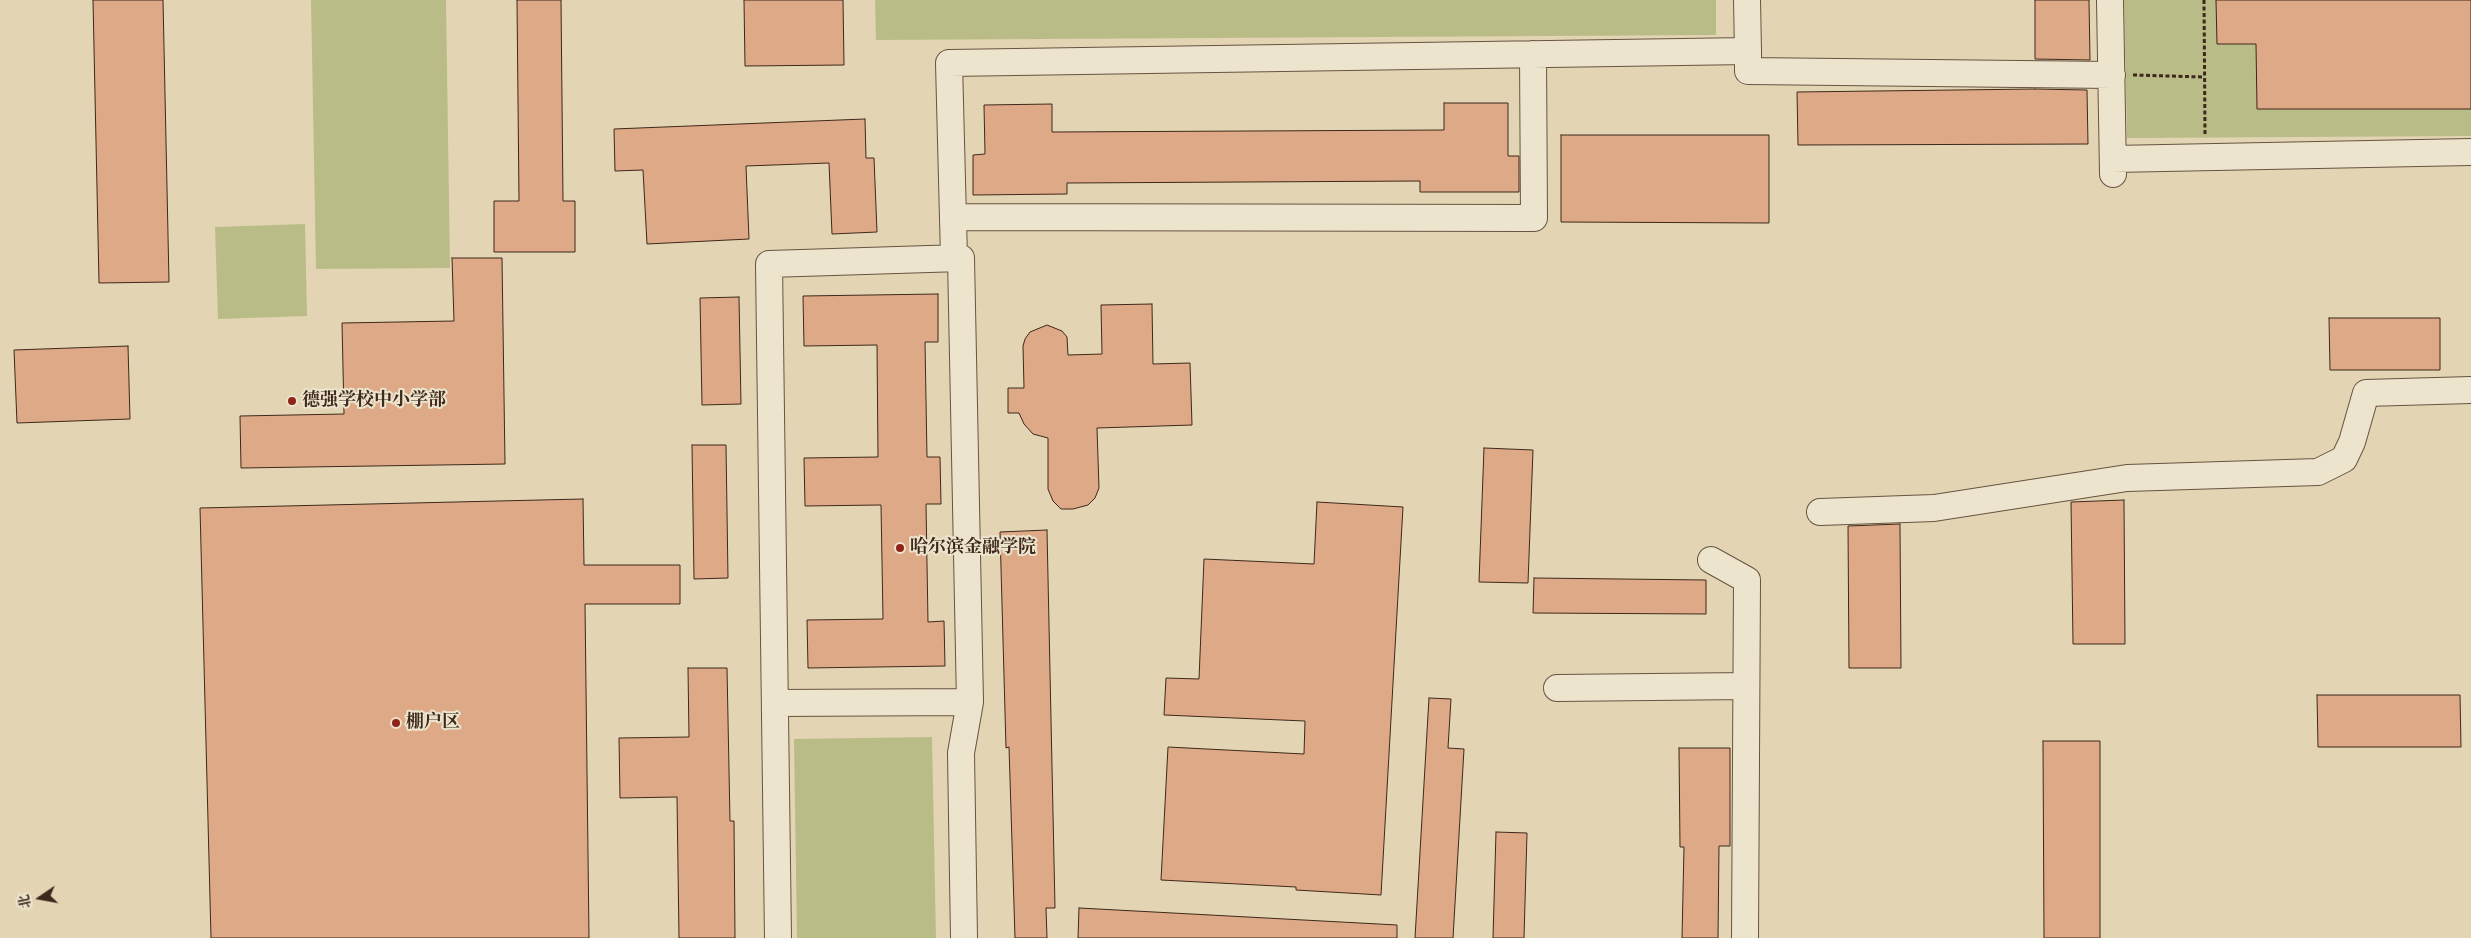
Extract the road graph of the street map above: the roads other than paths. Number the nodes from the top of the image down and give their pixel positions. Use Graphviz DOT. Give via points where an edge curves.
graph roads {
  1 [pos="1748,0"];
  2 [pos="2110,0"];
  3 [pos="1748,51"];
  4 [pos="1533,54"];
  5 [pos="2112,75"];
  6 [pos="2471,152"];
  7 [pos="953,217"];
  8 [pos="954,258"];
  9 [pos="2471,390"];
  10 [pos="1820,512"];
  11 [pos="1711,560"];
  12 [pos="1746,686"];
  13 [pos="1557,688"];
  14 [pos="970,702"];
  15 [pos="775,703"];
  16 [pos="778,938"];
  17 [pos="964,938"];
  18 [pos="1745,938"];
  1 -- 3 [label="lane"];
  2 -- 5 [label="lane"];
  3 -- 4 [label="lane"];
  3 -- 5 [label="lane" via="1748,72"];
  4 -- 7 [label="lane" via="949,63"];
  4 -- 7 [label="lane" via="1534,218"];
  5 -- 6 [label="lane" via="2113,166 2205,157"];
  7 -- 8 [label="lane"];
  8 -- 14 [label="lane" via="962,258"];
  8 -- 15 [label="lane" via="769,264"];
  9 -- 10 [label="lane" via="2366,393 2344,459 2318,472 2127,478 1934,508"];
  11 -- 12 [label="lane" via="1746,580"];
  12 -- 13 [label="lane"];
  12 -- 18 [label="lane"];
  14 -- 15 [label="lane"];
  14 -- 17 [label="lane" via="961,753"];
  15 -- 16 [label="lane"];
}
